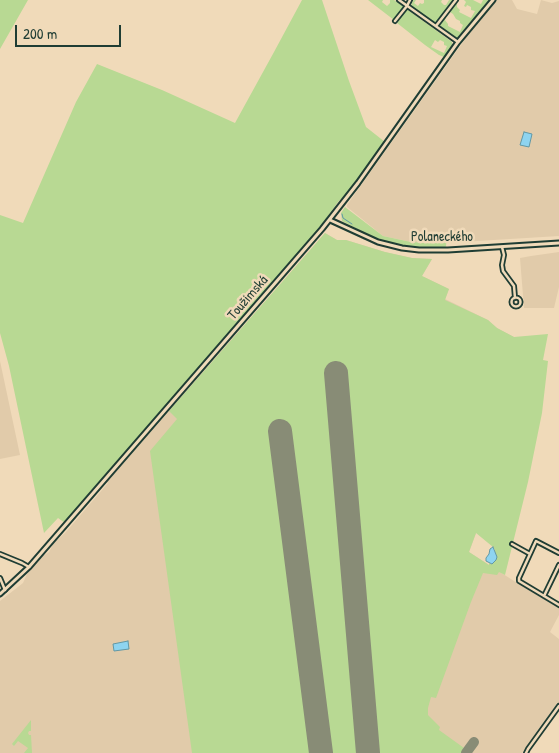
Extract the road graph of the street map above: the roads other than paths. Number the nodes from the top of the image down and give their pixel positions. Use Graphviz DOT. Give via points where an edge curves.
graph roads {
  1 [pos="398,0"];
  2 [pos="410,0"];
  3 [pos="456,0"];
  4 [pos="493,0"];
  5 [pos="407,6"];
  6 [pos="395,21"];
  7 [pos="436,26"];
  8 [pos="458,42"];
  9 [pos="330,220"];
  10 [pos="559,244"];
  11 [pos="502,247"];
  12 [pos="515,298"];
  13 [pos="512,544"];
  14 [pos="559,553"];
  15 [pos="0,554"];
  16 [pos="530,554"];
  17 [pos="559,565"];
  18 [pos="29,567"];
  19 [pos="0,578"];
  20 [pos="5,590"];
  21 [pos="0,594"];
  22 [pos="544,596"];
  23 [pos="559,605"];
  24 [pos="559,706"];
  25 [pos="526,753"];
  1 -- 5 [label="street"];
  2 -- 5 [label="street"];
  3 -- 7 [label="street"];
  4 -- 8 [label="street, Toužimská"];
  5 -- 6 [label="street"];
  5 -- 7 [label="street"];
  7 -- 8 [label="street"];
  8 -- 9 [label="street, Toužimská"];
  9 -- 11 [label="street, Polaneckého" via="366,237 402,248"];
  9 -- 18 [label="street, Toužimská"];
  10 -- 11 [label="street, Polaneckého"];
  11 -- 12 [label="street" via="503,271 514,286"];
  13 -- 16 [label="street"];
  14 -- 16 [label="street" via="536,541"];
  15 -- 18 [label="street"];
  16 -- 22 [label="street" via="518,581"];
  17 -- 22 [label="street"];
  18 -- 20 [label="street, Toužimská"];
  19 -- 20 [label="street"];
  20 -- 21 [label="street, Toužimská"];
  22 -- 23 [label="street"];
  24 -- 25 [label="street"];
}
